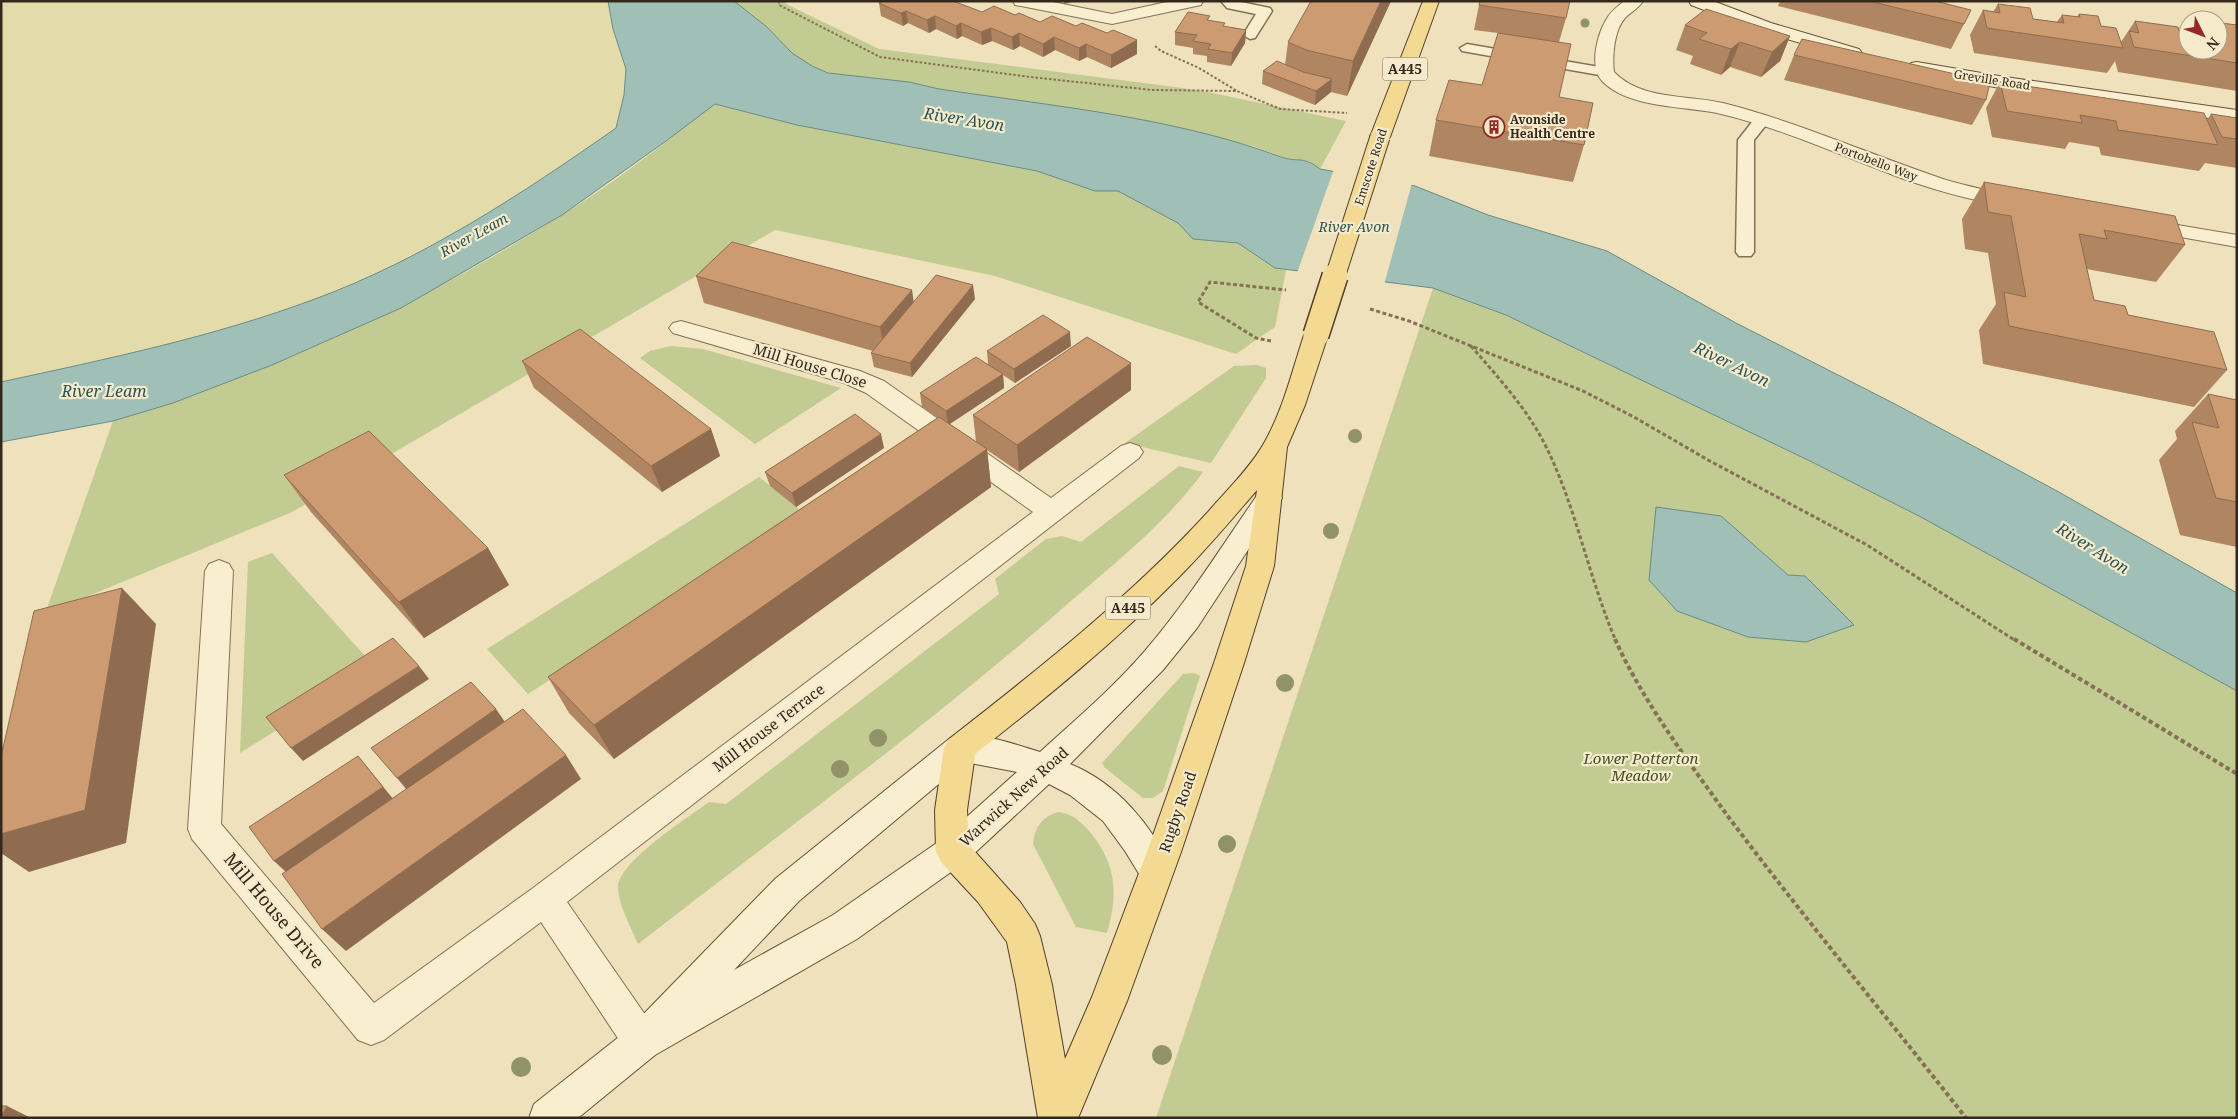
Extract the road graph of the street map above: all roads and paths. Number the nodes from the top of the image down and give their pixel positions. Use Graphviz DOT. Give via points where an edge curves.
graph roads {
  1 [pos="780,1"];
  2 [pos="1021,1"];
  3 [pos="1195,1"];
  4 [pos="1228,1"];
  5 [pos="1431,1"];
  6 [pos="1635,1"];
  7 [pos="1697,1"];
  8 [pos="1250,36"];
  9 [pos="1467,48"];
  10 [pos="1871,57"];
  11 [pos="1899,63"];
  12 [pos="1199,68"];
  13 [pos="1605,72"];
  14 [pos="1238,91"];
  15 [pos="1354,114"];
  16 [pos="2237,116"];
  17 [pos="1762,120"];
  18 [pos="2028,205"];
  19 [pos="2124,221"];
  20 [pos="2237,240"];
  21 [pos="1745,252"];
  22 [pos="1215,314"];
  23 [pos="681,328"];
  24 [pos="1316,335"];
  25 [pos="1273,341"];
  26 [pos="1276,446"];
  27 [pos="1130,452"];
  28 [pos="1269,498"];
  29 [pos="1052,512"];
  30 [pos="219,571"];
  31 [pos="960,748"];
  32 [pos="1046,768"];
  33 [pos="2237,774"];
  34 [pos="953,851"];
  35 [pos="1156,871"];
  36 [pos="545,900"];
  37 [pos="642,1042"];
  38 [pos="548,1118"];
  39 [pos="1058,1118"];
  40 [pos="1966,1118"];
  1 -- 14 [label="path" via="779,5 880,57 1152,90"];
  2 -- 3 [label="street" via="1112,19"];
  4 -- 8 [label="lane" via="1232,5 1265,11"];
  5 -- 24 [label="main road, Emscote Road / A445, bridge" via="1380,137"];
  6 -- 13 [label="street" via="1612,23 1603,64"];
  7 -- 10 [label="street" via="1765,27"];
  9 -- 13 [label="lane"];
  11 -- 16 [label="street, Greville Road" via="2005,83"];
  12 -- 14 [label="path"];
  13 -- 17 [label="street, Portobello Way" via="1620,86 1634,92"];
  14 -- 15 [label="path" via="1280,108"];
  17 -- 18 [label="street, Portobello Way" via="1928,182"];
  17 -- 21 [label="lane" via="1746,140"];
  19 -- 20 [label="street"];
  22 -- 25 [label="path" via="1256,338"];
  23 -- 29 [label="street, Mill House Close" via="852,377 875,387"];
  24 -- 26 [label="main road, Warwick New Road / A445"];
  26 -- 28 [label="main road, Warwick New Road / A445"];
  26 -- 31 [label="main road, Warwick New Road / A445" via="1188,552 1018,703"];
  27 -- 29 [label="street, Mill House Terrace"];
  28 -- 32 [label="street, Warwick New Road" via="1187,620 1153,662"];
  28 -- 35 [label="main road, Rugby Road / A445" via="1260,566"];
  29 -- 36 [label="street, Mill House Terrace"];
  30 -- 36 [label="street, Mill House Drive" via="204,830 371,1027"];
  31 -- 32 [label="street" via="1009,755"];
  31 -- 34 [label="main road" via="951,810"];
  31 -- 37 [label="street, Warwick New Road" via="787,890"];
  32 -- 34 [label="street, Warwick New Road"];
  32 -- 35 [label="street" via="1081,786 1114,811"];
  33 -- 40 [label="path" via="2094,689 1867,545 1708,460 1634,416 1470,346 1522,406 1547,449 1606,620 1664,725 1760,860"];
  34 -- 37 [label="street, Warwick New Road" via="845,927"];
  34 -- 39 [label="main road, Rugby Road / A445" via="990,891 1023,936"];
  35 -- 39 [label="main road, Rugby Road / A445" via="1109,1001"];
  36 -- 37 [label="street"];
  37 -- 38 [label="street, Warwick New Road"];
}
